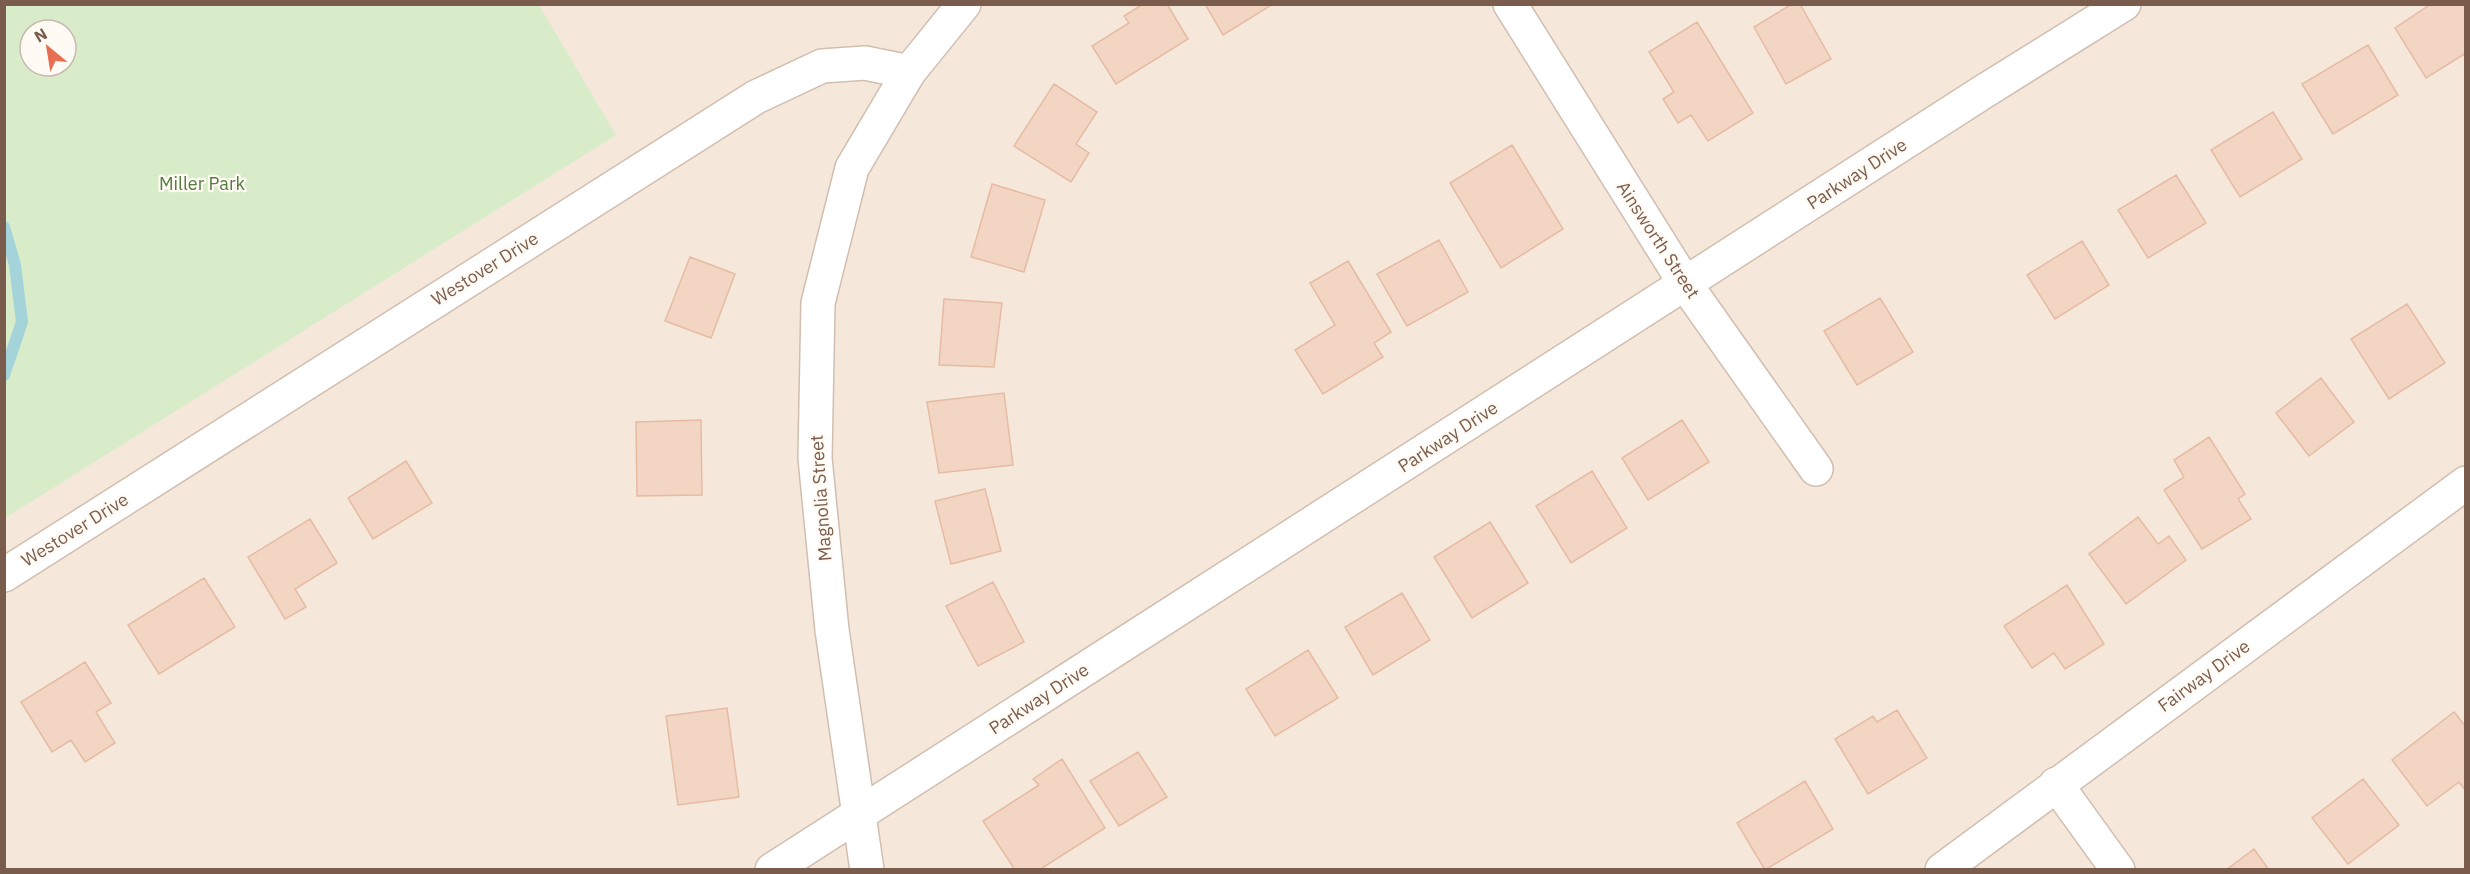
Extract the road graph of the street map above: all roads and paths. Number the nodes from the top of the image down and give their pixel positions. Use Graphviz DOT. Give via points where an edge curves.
graph roads {
  1 [pos="964,4"];
  2 [pos="1510,4"];
  3 [pos="2124,4"];
  4 [pos="909,72"];
  5 [pos="1686,285"];
  6 [pos="1816,469"];
  7 [pos="2466,483"];
  8 [pos="4,575"];
  9 [pos="2056,784"];
  10 [pos="858,814"];
  11 [pos="772,870"];
  12 [pos="867,870"];
  13 [pos="1942,870"];
  14 [pos="2118,870"];
  1 -- 4 [label="street"];
  2 -- 5 [label="street, Ainsworth Street"];
  3 -- 5 [label="street, Parkway Drive"];
  4 -- 8 [label="street, Westover Drive" via="865,63 822,66 756,97"];
  4 -- 10 [label="street, Magnolia Street" via="852,168 818,303 815,458 832,630"];
  5 -- 6 [label="street, Ainsworth Street"];
  5 -- 10 [label="street, Parkway Drive"];
  7 -- 9 [label="street, Fairway Drive"];
  9 -- 13 [label="street, Fairway Drive"];
  9 -- 14 [label="street"];
  10 -- 11 [label="street, Parkway Drive"];
  10 -- 12 [label="street, Magnolia Street"];
}
